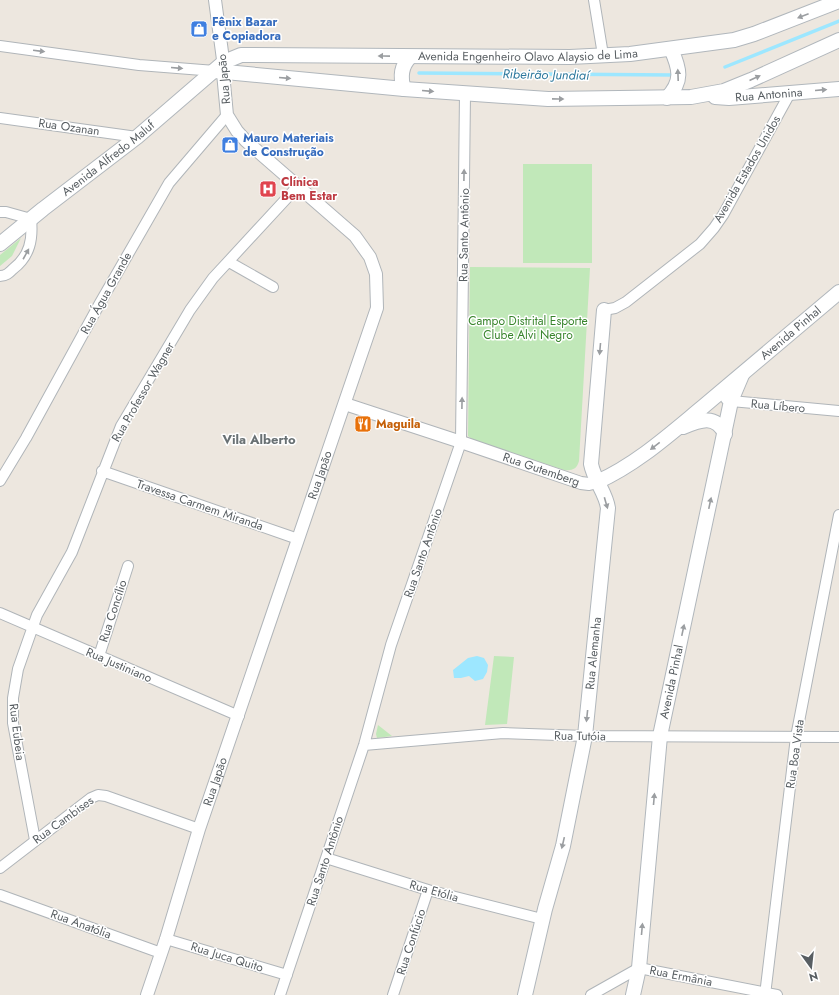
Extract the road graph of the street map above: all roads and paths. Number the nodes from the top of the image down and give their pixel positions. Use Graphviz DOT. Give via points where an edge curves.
graph roads {
  1 [pos="215,0"];
  2 [pos="594,0"];
  3 [pos="839,2"];
  4 [pos="839,40"];
  5 [pos="0,46"];
  6 [pos="671,49"];
  7 [pos="603,55"];
  8 [pos="410,56"];
  9 [pos="220,69"];
  10 [pos="404,89"];
  11 [pos="839,89"];
  12 [pos="790,93"];
  13 [pos="465,94"];
  14 [pos="698,97"];
  15 [pos="667,98"];
  16 [pos="227,115"];
  17 [pos="0,118"];
  18 [pos="137,137"];
  19 [pos="298,186"];
  20 [pos="0,212"];
  21 [pos="31,219"];
  22 [pos="0,244"];
  23 [pos="229,262"];
  24 [pos="2,276"];
  25 [pos="0,286"];
  26 [pos="272,287"];
  27 [pos="839,292"];
  28 [pos="604,310"];
  29 [pos="742,375"];
  30 [pos="718,395"];
  31 [pos="731,401"];
  32 [pos="345,404"];
  33 [pos="839,411"];
  34 [pos="675,430"];
  35 [pos="725,434"];
  36 [pos="461,442"];
  37 [pos="102,470"];
  38 [pos="0,482"];
  39 [pos="597,482"];
  40 [pos="839,515"];
  41 [pos="298,538"];
  42 [pos="128,566"];
  43 [pos="0,613"];
  44 [pos="33,626"];
  45 [pos="99,656"];
  46 [pos="239,716"];
  47 [pos="585,736"];
  48 [pos="660,736"];
  49 [pos="796,737"];
  50 [pos="839,737"];
  51 [pos="364,745"];
  52 [pos="199,829"];
  53 [pos="35,840"];
  54 [pos="326,858"];
  55 [pos="0,868"];
  56 [pos="428,890"];
  57 [pos="0,896"];
  58 [pos="542,919"];
  59 [pos="166,939"];
  60 [pos="161,953"];
  61 [pos="639,968"];
  62 [pos="287,975"];
  63 [pos="766,994"];
  64 [pos="147,995"];
  65 [pos="280,995"];
  66 [pos="393,995"];
  67 [pos="525,995"];
  68 [pos="591,995"];
  69 [pos="633,995"];
  70 [pos="777,995"];
  1 -- 9 [label="street, Rua Japão"];
  2 -- 7 [label="street"];
  3 -- 6 [label="main road, Avenida Engenheiro Olavo Alaysio de Lima, one-way" via="734,40"];
  14 -- 4 [label="main road, Avenida Engenheiro Olavo Alaysio de Lima, one-way" via="751,80"];
  5 -- 9 [label="street, Avenida Engenheiro Olavo Alaysio de Lima, one-way" via="139,65"];
  6 -- 7 [label="main road, Avenida Engenheiro Olavo Alaysio de Lima"];
  15 -- 6 [label="main road, one-way" via="678,82 677,63"];
  7 -- 8 [label="main road, Avenida Engenheiro Olavo Alaysio de Lima"];
  8 -- 9 [label="main road, Avenida Engenheiro Olavo Alaysio de Lima, one-way" via="241,55"];
  8 -- 10 [label="main road" via="403,68"];
  9 -- 10 [label="main road, Avenida Engenheiro Olavo Alaysio de Lima, one-way"];
  9 -- 16 [label="street, Rua Japão"];
  9 -- 18 [label="main road, Avenida Alfredo Maluf"];
  10 -- 13 [label="main road, Avenida Engenheiro Olavo Alaysio de Lima, one-way"];
  12 -- 11 [label="main road, Rua Antonina, one-way"];
  12 -- 14 [label="main road, Rua Antonina" via="729,98"];
  12 -- 28 [label="street, Avenida Estados Unidos" via="723,215 700,244 626,302"];
  13 -- 15 [label="main road, Avenida Engenheiro Olavo Alaysio de Lima, one-way" via="548,99"];
  36 -- 13 [label="street, Rua Santo Antônio, one-way"];
  14 -- 15 [label="main road, Avenida Engenheiro Olavo Alaysio de Lima"];
  16 -- 19 [label="street, Rua Japão" via="246,141"];
  16 -- 38 [label="street, Rua Água Grande" via="169,183"];
  17 -- 18 [label="street, Rua Ozanan"];
  18 -- 21 [label="main road, Avenida Alfredo Maluf"];
  19 -- 23 [label="street, Rua Professor Wagner"];
  19 -- 32 [label="street, Rua Japão" via="355,236 370,257 376,274 377,308"];
  20 -- 21 [label="street"];
  21 -- 22 [label="main road, Avenida Alfredo Maluf"];
  24 -- 21 [label="street, one-way" via="20,264 28,250 32,235"];
  23 -- 26 [label="street"];
  23 -- 37 [label="street, Rua Professor Wagner" via="190,310 121,426"];
  24 -- 25 [label="street"];
  27 -- 29 [label="main road, Avenida Pinhal"];
  28 -- 39 [label="main road, Rua Alemanha, one-way" via="591,458 592,472"];
  29 -- 30 [label="main road, Avenida Pinhal"];
  29 -- 31 [label="main road, Avenida Pinhal"];
  30 -- 31 [label="street, Rua Líbero"];
  30 -- 34 [label="main road, Rua Gutemberg"];
  31 -- 33 [label="street, Rua Líbero"];
  31 -- 35 [label="main road, Avenida Pinhal"];
  32 -- 36 [label="street, Rua Gutemberg"];
  32 -- 41 [label="street, Rua Japão"];
  34 -- 35 [label="main road" via="703,420 718,423"];
  34 -- 39 [label="main road, Rua Gutemberg, one-way" via="633,463"];
  48 -- 35 [label="main road, Avenida Pinhal, one-way"];
  36 -- 39 [label="street, Rua Gutemberg" via="581,483"];
  36 -- 51 [label="street, Rua Santo Antônio" via="391,645"];
  37 -- 41 [label="street, Travessa Carmem Miranda"];
  37 -- 44 [label="street, Rua Professor Wagner" via="72,552"];
  39 -- 47 [label="main road, Rua Alemanha, one-way" via="608,508"];
  40 -- 49 [label="street, Rua Boa Vista"];
  41 -- 46 [label="street, Rua Japão"];
  42 -- 45 [label="street, Rua Concílio"];
  43 -- 44 [label="street, Rua Justiniano"];
  44 -- 45 [label="street, Rua Justiniano"];
  44 -- 53 [label="street, Rua Eubeia" via="18,669 13,698 13,722"];
  45 -- 46 [label="street, Rua Justiniano"];
  46 -- 52 [label="street, Rua Japão"];
  47 -- 48 [label="street, Rua Tutóia"];
  47 -- 51 [label="street, Rua Tutóia" via="488,734"];
  47 -- 58 [label="main road, Rua Alemanha, one-way" via="562,846"];
  48 -- 49 [label="street, Rua Tutóia"];
  61 -- 48 [label="main road, Avenida Pinhal, one-way"];
  49 -- 50 [label="street, Rua Tutóia"];
  49 -- 63 [label="street, Rua Boa Vista"];
  51 -- 54 [label="street, Rua Santo Antônio"];
  52 -- 53 [label="street, Rua Cambises" via="98,795"];
  52 -- 59 [label="street, Rua Japão"];
  53 -- 55 [label="street, Rua Cambises"];
  54 -- 56 [label="street, Rua Etólia"];
  54 -- 62 [label="street, Rua Santo Antônio"];
  56 -- 58 [label="street, Rua Etólia"];
  56 -- 66 [label="street, Rua Confúcio"];
  57 -- 60 [label="street, Rua Anatólia"];
  58 -- 67 [label="main road, Rua Alemanha"];
  59 -- 60 [label="street, Rua Japão"];
  59 -- 62 [label="street, Rua Juca Quito"];
  60 -- 64 [label="street, Rua Japão"];
  61 -- 63 [label="street, Rua Ermânia"];
  61 -- 68 [label="street, Rua Ermânia"];
  61 -- 69 [label="main road, Avenida Pinhal"];
  62 -- 65 [label="street, Rua Santo Antônio"];
  63 -- 70 [label="street, Rua Ermânia"];
}
